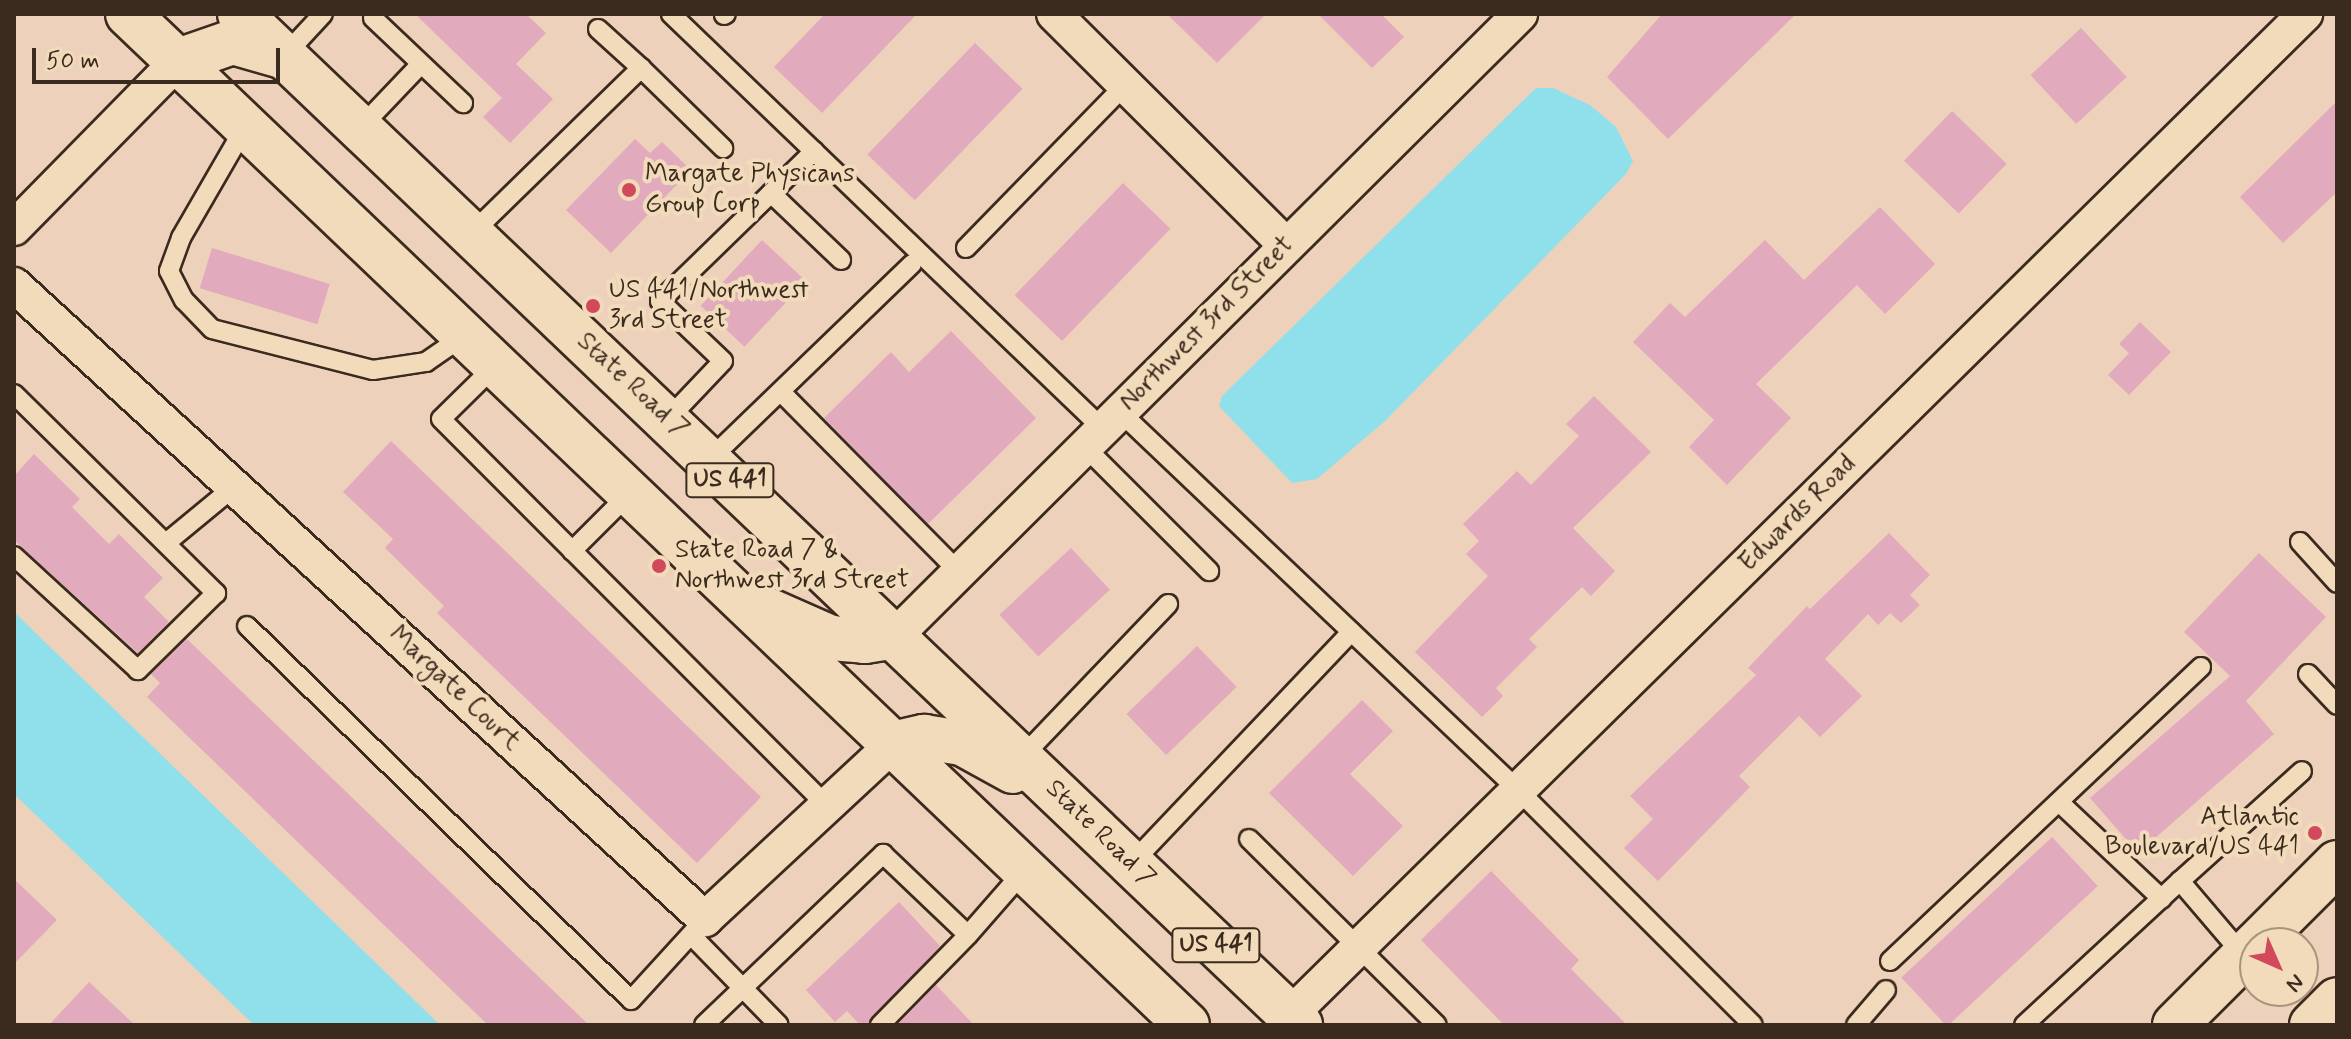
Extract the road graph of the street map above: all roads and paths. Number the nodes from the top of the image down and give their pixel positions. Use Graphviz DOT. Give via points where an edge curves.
graph roads {
  1 [pos="128,14"];
  2 [pos="240,14"];
  3 [pos="323,14"];
  4 [pos="671,14"];
  5 [pos="1054,14"];
  6 [pos="1520,14"];
  7 [pos="2305,14"];
  8 [pos="373,18"];
  9 [pos="598,29"];
  10 [pos="284,56"];
  11 [pos="178,61"];
  12 [pos="421,64"];
  13 [pos="641,68"];
  14 [pos="1125,85"];
  15 [pos="463,103"];
  16 [pos="246,126"];
  17 [pos="360,128"];
  18 [pos="723,148"];
  19 [pos="814,151"];
  20 [pos="771,193"];
  21 [pos="14,228"];
  22 [pos="471,234"];
  23 [pos="1286,245"];
  24 [pos="966,248"];
  25 [pos="841,260"];
  26 [pos="912,264"];
  27 [pos="14,285"];
  28 [pos="465,335"];
  29 [pos="497,364"];
  30 [pos="781,392"];
  31 [pos="14,394"];
  32 [pos="667,420"];
  33 [pos="1102,428"];
  34 [pos="709,460"];
  35 [pos="234,487"];
  36 [pos="631,492"];
  37 [pos="2300,542"];
  38 [pos="166,543"];
  39 [pos="572,551"];
  40 [pos="14,556"];
  41 [pos="1209,571"];
  42 [pos="959,572"];
  43 [pos="2337,583"];
  44 [pos="745,600"];
  45 [pos="1168,604"];
  46 [pos="247,626"];
  47 [pos="1351,632"];
  48 [pos="895,636"];
  49 [pos="2201,667"];
  50 [pos="2308,674"];
  51 [pos="2337,705"];
  52 [pos="893,744"];
  53 [pos="1021,758"];
  54 [pos="2302,771"];
  55 [pos="1518,790"];
  56 [pos="1064,800"];
  57 [pos="2059,802"];
  58 [pos="827,806"];
  59 [pos="1249,839"];
  60 [pos="2337,863"];
  61 [pos="1131,864"];
  62 [pos="1025,870"];
  63 [pos="2180,881"];
  64 [pos="2162,899"];
  65 [pos="2273,927"];
  66 [pos="699,928"];
  67 [pos="968,935"];
  68 [pos="2239,936"];
  69 [pos="1359,947"];
  70 [pos="1890,961"];
  71 [pos="2239,961"];
  72 [pos="740,989"];
  73 [pos="1886,990"];
  74 [pos="2337,1000"];
  75 [pos="1295,1020"];
  76 [pos="1741,1021"];
  77 [pos="704,1025"];
  78 [pos="779,1025"];
  79 [pos="880,1025"];
  80 [pos="1187,1025"];
  81 [pos="1437,1025"];
  82 [pos="1856,1025"];
  83 [pos="2024,1025"];
  84 [pos="2175,1025"];
  85 [pos="2312,1025"];
  1 -- 11 [label="main road, US 441"];
  2 -- 10 [label="main road, State Road 7 / US 441"];
  3 -- 10 [label="lane"];
  4 -- 19 [label="lane"];
  5 -- 14 [label="street"];
  6 -- 23 [label="street, Northwest 3rd Street"];
  7 -- 55 [label="street, Edwards Road"];
  8 -- 12 [label="lane"];
  9 -- 13 [label="lane"];
  10 -- 11 [label="main road" via="233,42"];
  10 -- 17 [label="main road, State Road 7 / US 441"];
  11 -- 16 [label="main road, US 441"];
  11 -- 21 [label="street"];
  12 -- 15 [label="lane"];
  12 -- 17 [label="lane"];
  13 -- 18 [label="lane"];
  13 -- 22 [label="lane"];
  14 -- 23 [label="street"];
  14 -- 24 [label="lane"];
  16 -- 28 [label="main road, US 441"];
  16 -- 28 [label="lane" via="181,238 169,271 184,300 212,329 373,370 426,362"];
  17 -- 22 [label="main road, State Road 7 / US 441"];
  19 -- 20 [label="lane"];
  19 -- 33 [label="lane"];
  20 -- 25 [label="lane"];
  20 -- 32 [label="lane" via="660,301 723,361"];
  22 -- 32 [label="main road, State Road 7 / US 441"];
  23 -- 33 [label="street, Northwest 3rd Street"];
  26 -- 30 [label="lane"];
  27 -- 35 [label="street, Margate Court"];
  28 -- 29 [label="main road, US 441"];
  29 -- 36 [label="main road, US 441"];
  29 -- 39 [label="lane" via="441,419"];
  30 -- 34 [label="lane"];
  30 -- 42 [label="lane"];
  31 -- 38 [label="lane"];
  32 -- 34 [label="main road, State Road 7 / US 441"];
  33 -- 41 [label="lane"];
  33 -- 42 [label="street, Northwest 3rd Street"];
  33 -- 47 [label="lane"];
  34 -- 48 [label="main road, State Road 7 / US 441"];
  35 -- 38 [label="lane"];
  35 -- 66 [label="street, Margate Court"];
  36 -- 39 [label="lane"];
  36 -- 44 [label="main road, US 441"];
  37 -- 43 [label="lane"];
  38 -- 40 [label="lane" via="216,593 138,670"];
  39 -- 58 [label="lane"];
  42 -- 48 [label="street, Northwest 3rd Street"];
  44 -- 48 [label="main road" via="831,638 865,641"];
  44 -- 52 [label="main road, US 441"];
  45 -- 53 [label="lane"];
  46 -- 66 [label="lane" via="631,1000"];
  47 -- 55 [label="lane"];
  47 -- 61 [label="lane"];
  48 -- 53 [label="main road, State Road 7 / US 441"];
  49 -- 57 [label="lane"];
  50 -- 51 [label="lane"];
  52 -- 56 [label="main road" via="924,737 962,743"];
  52 -- 58 [label="street"];
  52 -- 62 [label="main road, US 441"];
  53 -- 56 [label="main road, State Road 7 / US 441"];
  54 -- 63 [label="lane"];
  55 -- 69 [label="street, Edwards Road"];
  55 -- 76 [label="lane"];
  56 -- 61 [label="main road, State Road 7 / US 441"];
  57 -- 64 [label="lane"];
  57 -- 70 [label="lane"];
  58 -- 66 [label="street"];
  59 -- 69 [label="lane"];
  60 -- 65 [label="main road"];
  61 -- 75 [label="main road, State Road 7 / US 441"];
  62 -- 67 [label="lane"];
  62 -- 80 [label="main road, US 441"];
  63 -- 64 [label="lane"];
  63 -- 68 [label="lane"];
  64 -- 83 [label="lane"];
  66 -- 72 [label="lane"];
  67 -- 72 [label="lane" via="883,854"];
  67 -- 79 [label="lane"];
  69 -- 75 [label="street, Edwards Road"];
  69 -- 81 [label="lane"];
  71 -- 84 [label="main road"];
  72 -- 77 [label="lane"];
  72 -- 78 [label="lane"];
  73 -- 82 [label="lane"];
  74 -- 85 [label="main road"];
}
